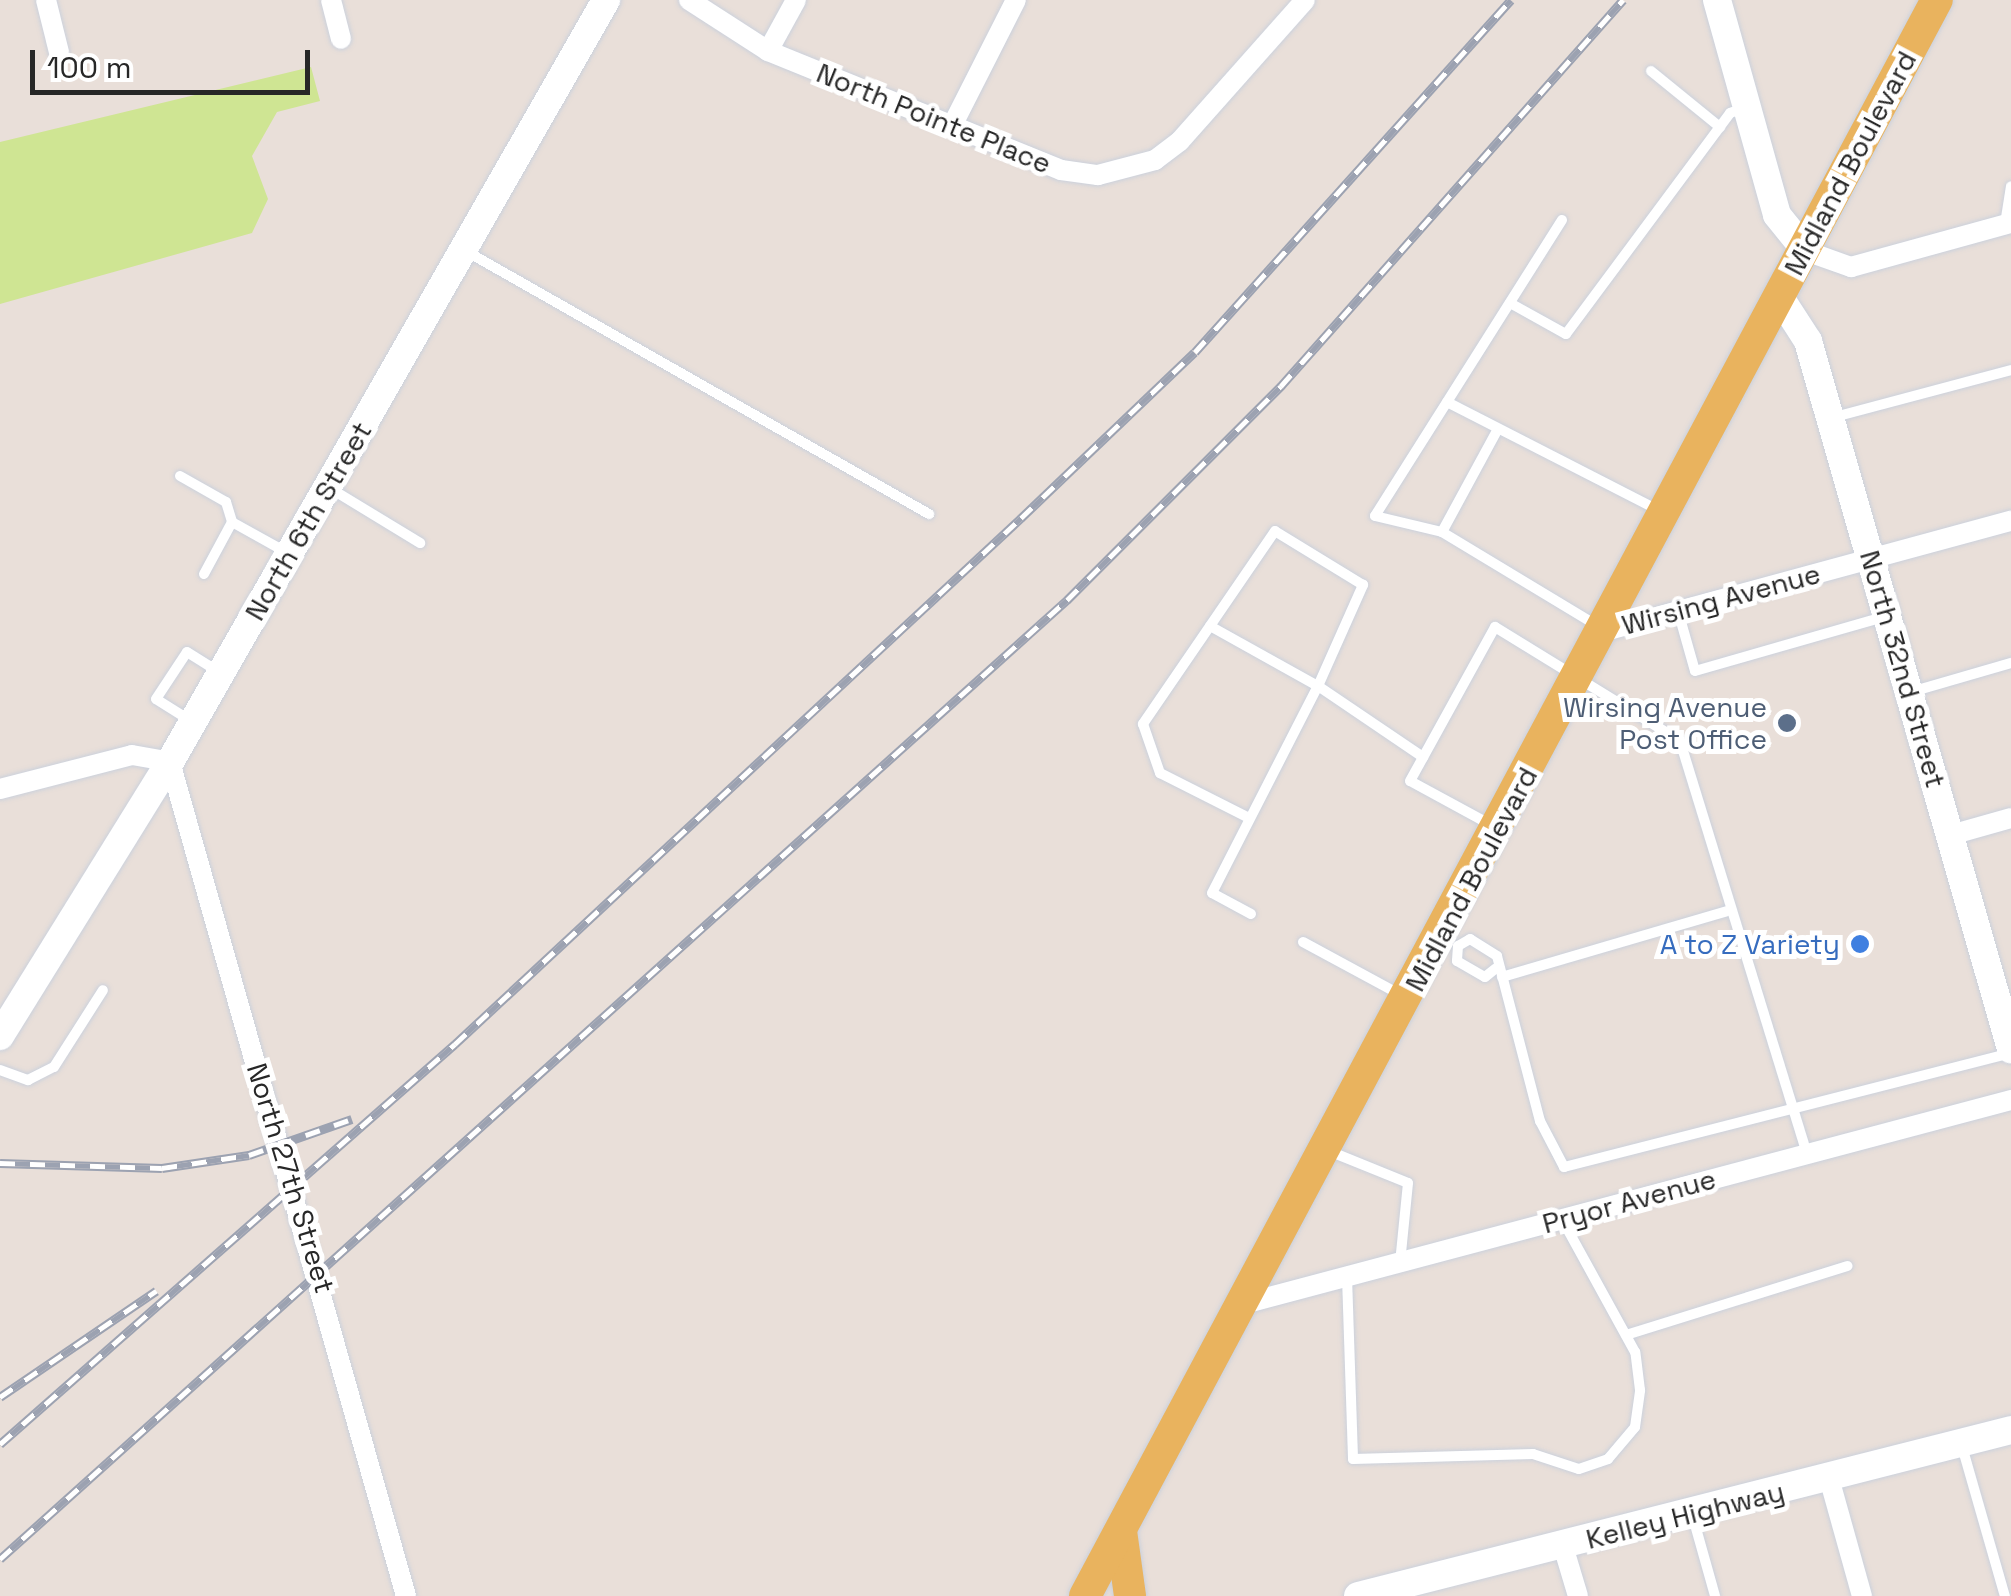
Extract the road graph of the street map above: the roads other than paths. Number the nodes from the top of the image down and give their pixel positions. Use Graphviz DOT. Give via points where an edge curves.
graph roads {
  1 [pos="46,0"];
  2 [pos="332,0"];
  3 [pos="606,0"];
  4 [pos="689,0"];
  5 [pos="796,0"];
  6 [pos="1016,0"];
  7 [pos="1304,0"];
  8 [pos="1718,0"];
  9 [pos="1937,0"];
  10 [pos="341,39"];
  11 [pos="768,51"];
  12 [pos="60,52"];
  13 [pos="1652,71"];
  14 [pos="1746,108"];
  15 [pos="952,126"];
  16 [pos="1720,127"];
  17 [pos="2011,186"];
  18 [pos="1562,220"];
  19 [pos="2008,223"];
  20 [pos="463,250"];
  21 [pos="1806,251"];
  22 [pos="1778,296"];
  23 [pos="1510,302"];
  24 [pos="2011,370"];
  25 [pos="1447,402"];
  26 [pos="1830,418"];
  27 [pos="1498,429"];
  28 [pos="180,476"];
  29 [pos="328,486"];
  30 [pos="929,514"];
  31 [pos="1666,514"];
  32 [pos="2011,520"];
  33 [pos="232,522"];
  34 [pos="1442,532"];
  35 [pos="420,543"];
  36 [pos="289,554"];
  37 [pos="1871,558"];
  38 [pos="204,574"];
  39 [pos="1678,611"];
  40 [pos="1888,616"];
  41 [pos="1210,626"];
  42 [pos="1605,630"];
  43 [pos="2011,663"];
  44 [pos="220,673"];
  45 [pos="1580,675"];
  46 [pos="1318,686"];
  47 [pos="1910,692"];
  48 [pos="192,722"];
  49 [pos="1424,758"];
  50 [pos="170,762"];
  51 [pos="0,790"];
  52 [pos="1248,817"];
  53 [pos="2011,818"];
  54 [pos="1498,828"];
  55 [pos="1951,835"];
  56 [pos="1727,911"];
  57 [pos="1252,914"];
  58 [pos="1450,940"];
  59 [pos="1303,942"];
  60 [pos="1498,973"];
  61 [pos="103,990"];
  62 [pos="1408,999"];
  63 [pos="0,1036"];
  64 [pos="2011,1051"];
  65 [pos="0,1070"];
  66 [pos="2011,1100"];
  67 [pos="1789,1107"];
  68 [pos="1328,1150"];
  69 [pos="1808,1154"];
  70 [pos="1562,1219"];
  71 [pos="1400,1263"];
  72 [pos="1848,1266"];
  73 [pos="1348,1277"];
  74 [pos="1247,1302"];
  75 [pos="1626,1335"];
  76 [pos="2011,1430"];
  77 [pos="1961,1443"];
  78 [pos="1829,1478"];
  79 [pos="1692,1513"];
  80 [pos="1121,1531"];
  81 [pos="1563,1546"];
  82 [pos="1435,1587"];
  83 [pos="406,1596"];
  84 [pos="1085,1596"];
  85 [pos="1130,1596"];
  86 [pos="1358,1596"];
  87 [pos="1578,1596"];
  88 [pos="1715,1596"];
  89 [pos="1862,1596"];
  90 [pos="2005,1596"];
  1 -- 12 [label="street"];
  2 -- 10 [label="street"];
  3 -- 20 [label="street, North 6th Street"];
  4 -- 11 [label="street, North Pointe Place"];
  5 -- 11 [label="street"];
  6 -- 15 [label="street"];
  7 -- 15 [label="street, North Pointe Place" via="1155,160 1098,174 1061,170"];
  8 -- 14 [label="street"];
  9 -- 21 [label="main road, Midland Boulevard"];
  11 -- 15 [label="street, North Pointe Place"];
  13 -- 16 [label="lane"];
  14 -- 16 [label="lane"];
  14 -- 21 [label="street" via="1777,215"];
  16 -- 23 [label="lane" via="1566,334"];
  17 -- 19 [label="lane"];
  18 -- 23 [label="lane"];
  19 -- 21 [label="street" via="1851,267"];
  20 -- 29 [label="street, North 6th Street"];
  20 -- 30 [label="lane"];
  21 -- 22 [label="main road, Midland Boulevard"];
  22 -- 26 [label="street, North 32nd Street" via="1808,341"];
  22 -- 31 [label="main road, Midland Boulevard"];
  23 -- 25 [label="lane"];
  24 -- 26 [label="lane"];
  25 -- 27 [label="lane"];
  25 -- 34 [label="lane" via="1376,516"];
  26 -- 37 [label="street, North 32nd Street"];
  27 -- 31 [label="lane"];
  27 -- 34 [label="lane"];
  28 -- 33 [label="lane" via="226,502"];
  29 -- 35 [label="lane"];
  29 -- 36 [label="street, North 6th Street"];
  31 -- 42 [label="main road, Midland Boulevard"];
  32 -- 37 [label="street, Wirsing Avenue"];
  33 -- 36 [label="lane"];
  33 -- 38 [label="lane"];
  34 -- 42 [label="lane"];
  36 -- 44 [label="street, North 6th Street"];
  37 -- 39 [label="street, Wirsing Avenue"];
  37 -- 40 [label="street, North 32nd Street"];
  39 -- 40 [label="lane" via="1695,670"];
  39 -- 42 [label="street, Wirsing Avenue"];
  40 -- 47 [label="street, North 32nd Street"];
  41 -- 46 [label="lane"];
  41 -- 46 [label="lane" via="1275,530 1363,585"];
  41 -- 52 [label="lane" via="1143,724 1160,773"];
  42 -- 45 [label="main road, Midland Boulevard"];
  43 -- 47 [label="lane"];
  44 -- 48 [label="street, North 6th Street"];
  44 -- 48 [label="lane" via="187,652 156,698"];
  45 -- 49 [label="lane" via="1495,627"];
  45 -- 54 [label="main road, Midland Boulevard"];
  45 -- 56 [label="lane" via="1680,742"];
  46 -- 49 [label="lane"];
  46 -- 52 [label="lane"];
  47 -- 55 [label="street, North 32nd Street"];
  48 -- 50 [label="street, North 6th Street"];
  49 -- 54 [label="lane" via="1410,781"];
  50 -- 51 [label="street" via="132,755"];
  50 -- 63 [label="street, North 6th Street"];
  50 -- 83 [label="street, North 27th Street"];
  52 -- 57 [label="lane" via="1212,892"];
  53 -- 55 [label="street"];
  54 -- 58 [label="main road, Midland Boulevard"];
  55 -- 64 [label="street, North 32nd Street"];
  56 -- 60 [label="lane"];
  56 -- 67 [label="lane"];
  58 -- 60 [label="lane" via="1458,961 1484,977"];
  58 -- 60 [label="lane" via="1470,939 1497,956"];
  58 -- 62 [label="main road, Midland Boulevard"];
  59 -- 62 [label="lane"];
  60 -- 67 [label="lane" via="1540,1122 1564,1167"];
  61 -- 65 [label="lane" via="54,1067 28,1080"];
  62 -- 68 [label="main road, Midland Boulevard"];
  64 -- 67 [label="lane"];
  66 -- 69 [label="street, Pryor Avenue"];
  67 -- 69 [label="lane"];
  68 -- 71 [label="lane" via="1408,1183"];
  68 -- 74 [label="main road, Midland Boulevard"];
  69 -- 70 [label="street, Pryor Avenue"];
  70 -- 71 [label="street, Pryor Avenue"];
  70 -- 75 [label="lane"];
  71 -- 73 [label="street, Pryor Avenue"];
  72 -- 75 [label="lane"];
  73 -- 74 [label="street, Pryor Avenue"];
  73 -- 75 [label="lane" via="1353,1459 1533,1454 1579,1469 1608,1459 1635,1427 1640,1390"];
  74 -- 80 [label="main road, Midland Boulevard"];
  76 -- 77 [label="street, Kelley Highway"];
  77 -- 78 [label="street, Kelley Highway"];
  77 -- 90 [label="lane"];
  78 -- 79 [label="street, Kelley Highway"];
  78 -- 89 [label="street"];
  79 -- 81 [label="street, Kelley Highway"];
  79 -- 88 [label="lane"];
  80 -- 84 [label="main road, Midland Boulevard"];
  80 -- 85 [label="main road"];
  81 -- 82 [label="street, Kelley Highway"];
  81 -- 87 [label="street"];
  82 -- 86 [label="street, Kelley Highway"];
}
